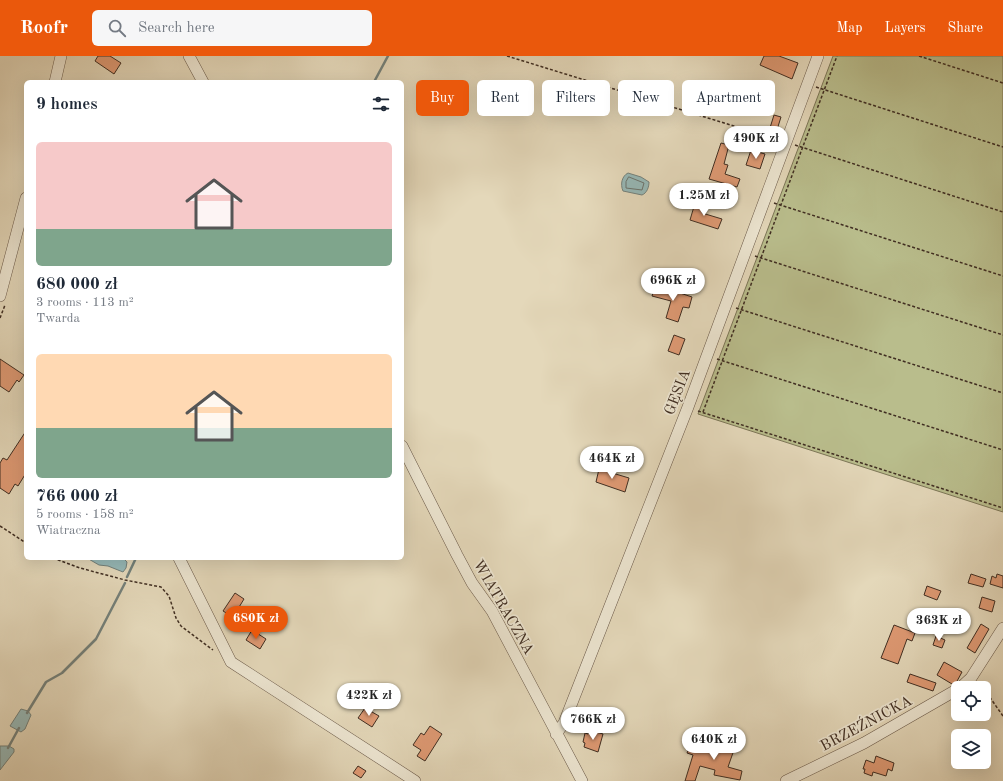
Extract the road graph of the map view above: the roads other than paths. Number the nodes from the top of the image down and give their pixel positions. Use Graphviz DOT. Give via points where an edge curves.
graph roads {
  1 [pos="61,56"];
  2 [pos="189,56"];
  3 [pos="818,56"];
  4 [pos="55,80"];
  5 [pos="203,80"];
  6 [pos="24,206"];
  7 [pos="0,296"];
  8 [pos="404,450"];
  9 [pos="180,560"];
  10 [pos="1003,628"];
  11 [pos="968,681"];
  12 [pos="951,694"];
  13 [pos="556,734"];
  14 [pos="415,781"];
  15 [pos="582,781"];
  16 [pos="786,781"];
  1 -- 4 [label="street"];
  2 -- 5 [label="street"];
  3 -- 13 [label="street, GĘSIA" via="688,407 564,723"];
  6 -- 7 [label="street"];
  8 -- 13 [label="street, WIATRACZNA" via="457,555 472,583 492,611"];
  9 -- 14 [label="street" via="231,662"];
  10 -- 11 [label="street, BRZEŹNICKA"];
  12 -- 16 [label="street, BRZEŹNICKA" via="864,743"];
  13 -- 15 [label="street, WIATRACZNA"];
}
